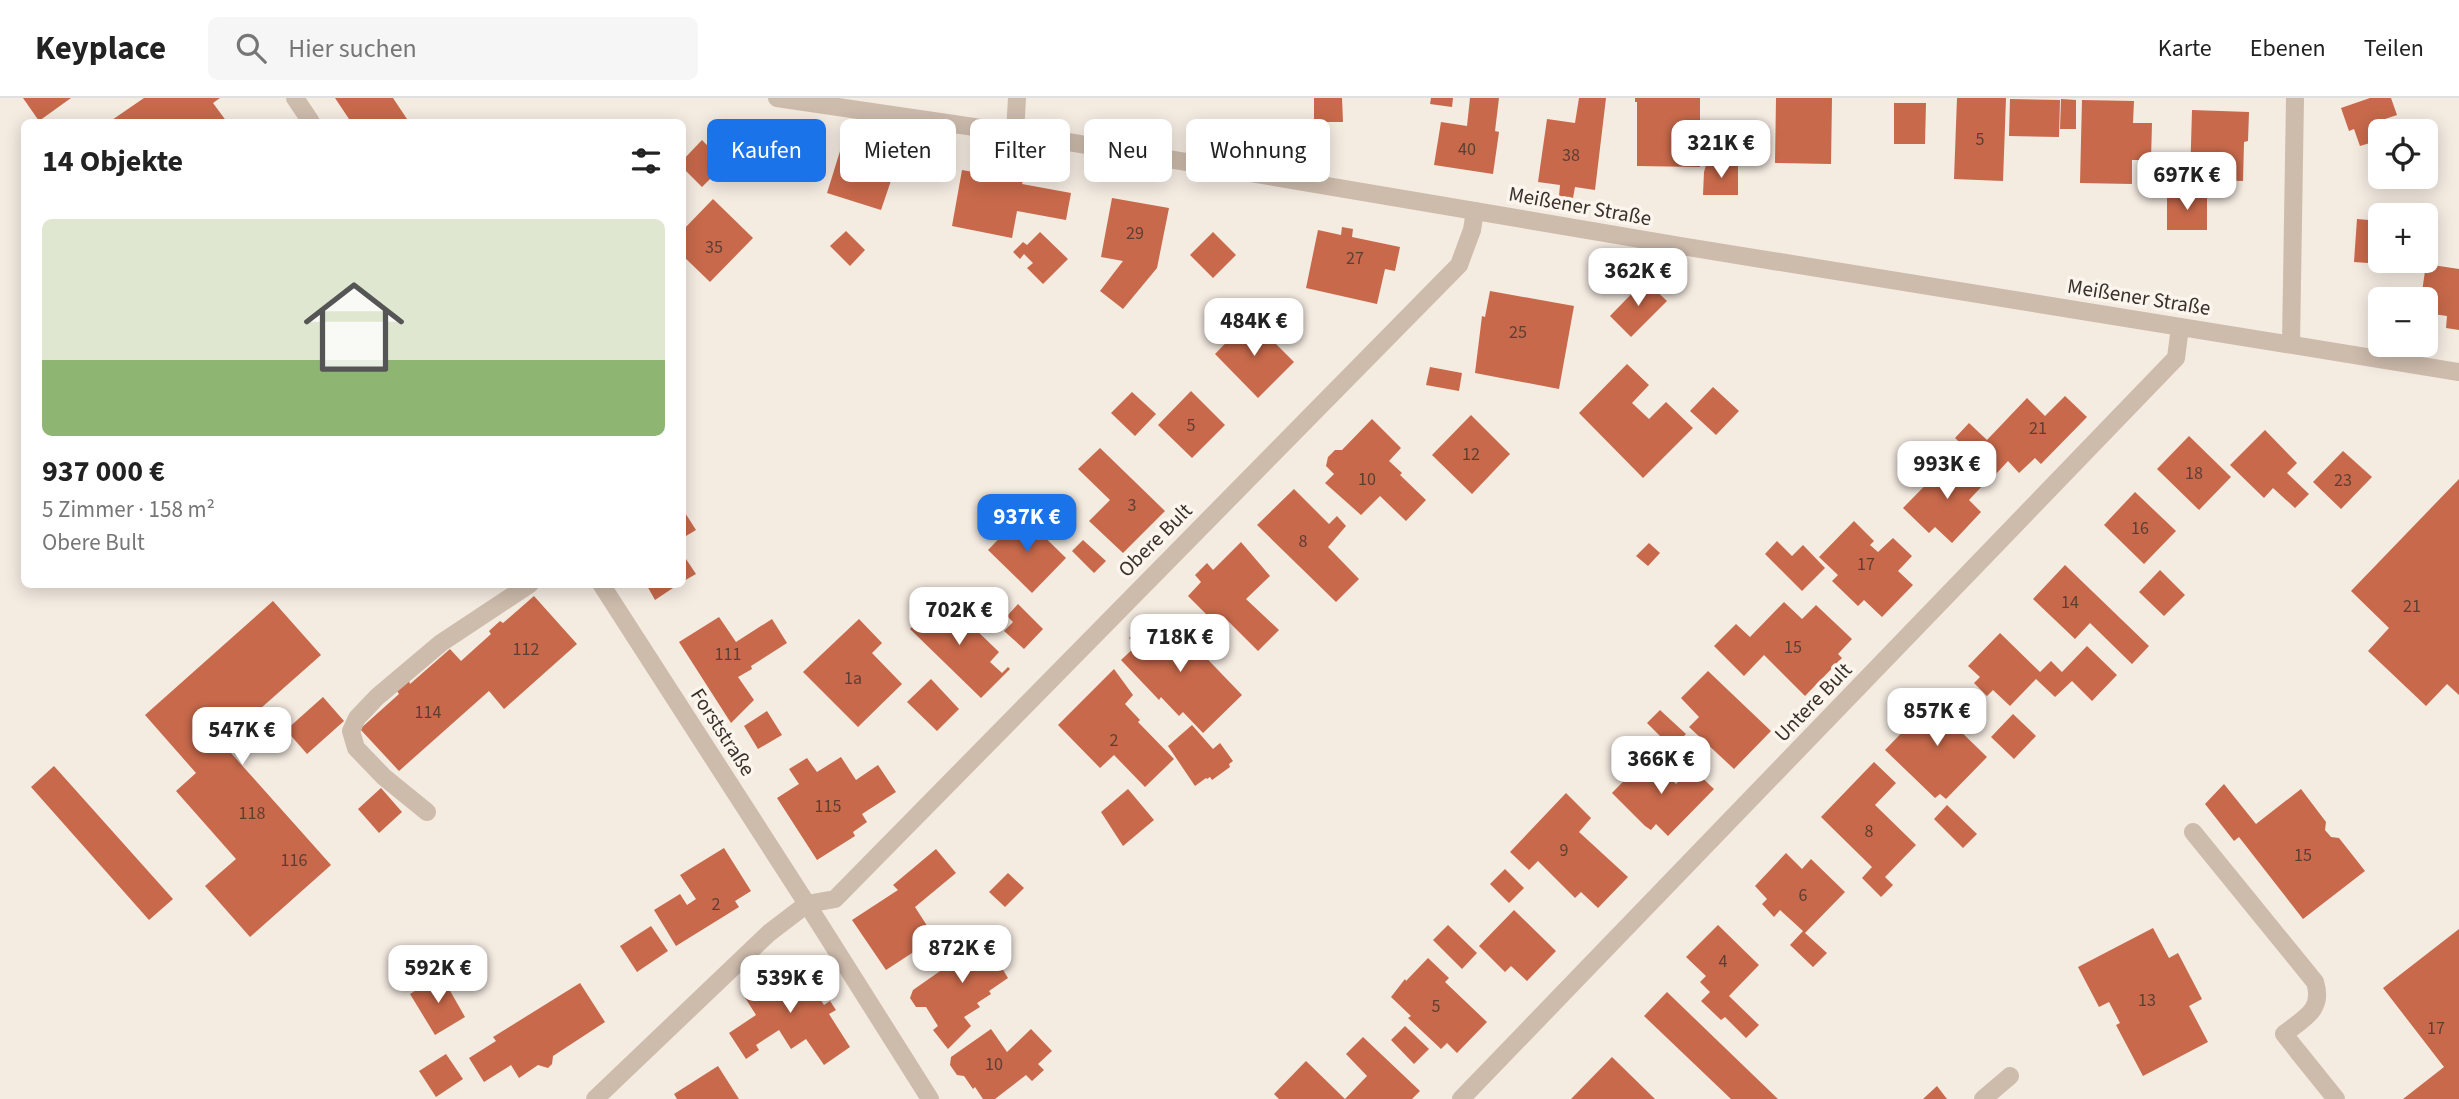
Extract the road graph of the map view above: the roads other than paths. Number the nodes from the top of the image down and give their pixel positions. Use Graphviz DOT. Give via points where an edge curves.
graph roads {
  1 [pos="295,98"];
  2 [pos="777,98"];
  3 [pos="1017,98"];
  4 [pos="2295,98"];
  5 [pos="309,119"];
  6 [pos="1016,119"];
  7 [pos="970,126"];
  8 [pos="1070,142"];
  9 [pos="1475,211"];
  10 [pos="2180,327"];
  11 [pos="2291,344"];
  12 [pos="2459,372"];
  13 [pos="524,588"];
  14 [pos="604,588"];
  15 [pos="427,812"];
  16 [pos="2193,832"];
  17 [pos="807,904"];
  18 [pos="2010,1076"];
  19 [pos="595,1099"];
  20 [pos="930,1099"];
  21 [pos="1461,1099"];
  22 [pos="1983,1099"];
  23 [pos="2336,1099"];
  1 -- 5 [label="street"];
  2 -- 7 [label="street, Meißener Straße"];
  3 -- 6 [label="street"];
  4 -- 11 [label="street"];
  8 -- 9 [label="street, Meißener Straße"];
  9 -- 10 [label="street, Meißener Straße"];
  9 -- 17 [label="street, Obere Bult" via="1458,265 835,899"];
  10 -- 11 [label="street, Meißener Straße"];
  10 -- 21 [label="street, Untere Bult" via="2176,358"];
  11 -- 12 [label="street, Meißener Straße"];
  13 -- 15 [label="street" via="441,643 377,697 351,731 356,748"];
  14 -- 17 [label="street, Forststraße"];
  16 -- 23 [label="street" via="2315,982 2319,995 2315,1009 2284,1034"];
  17 -- 19 [label="street" via="769,933"];
  17 -- 20 [label="street, Forststraße"];
  18 -- 22 [label="street"];
}
